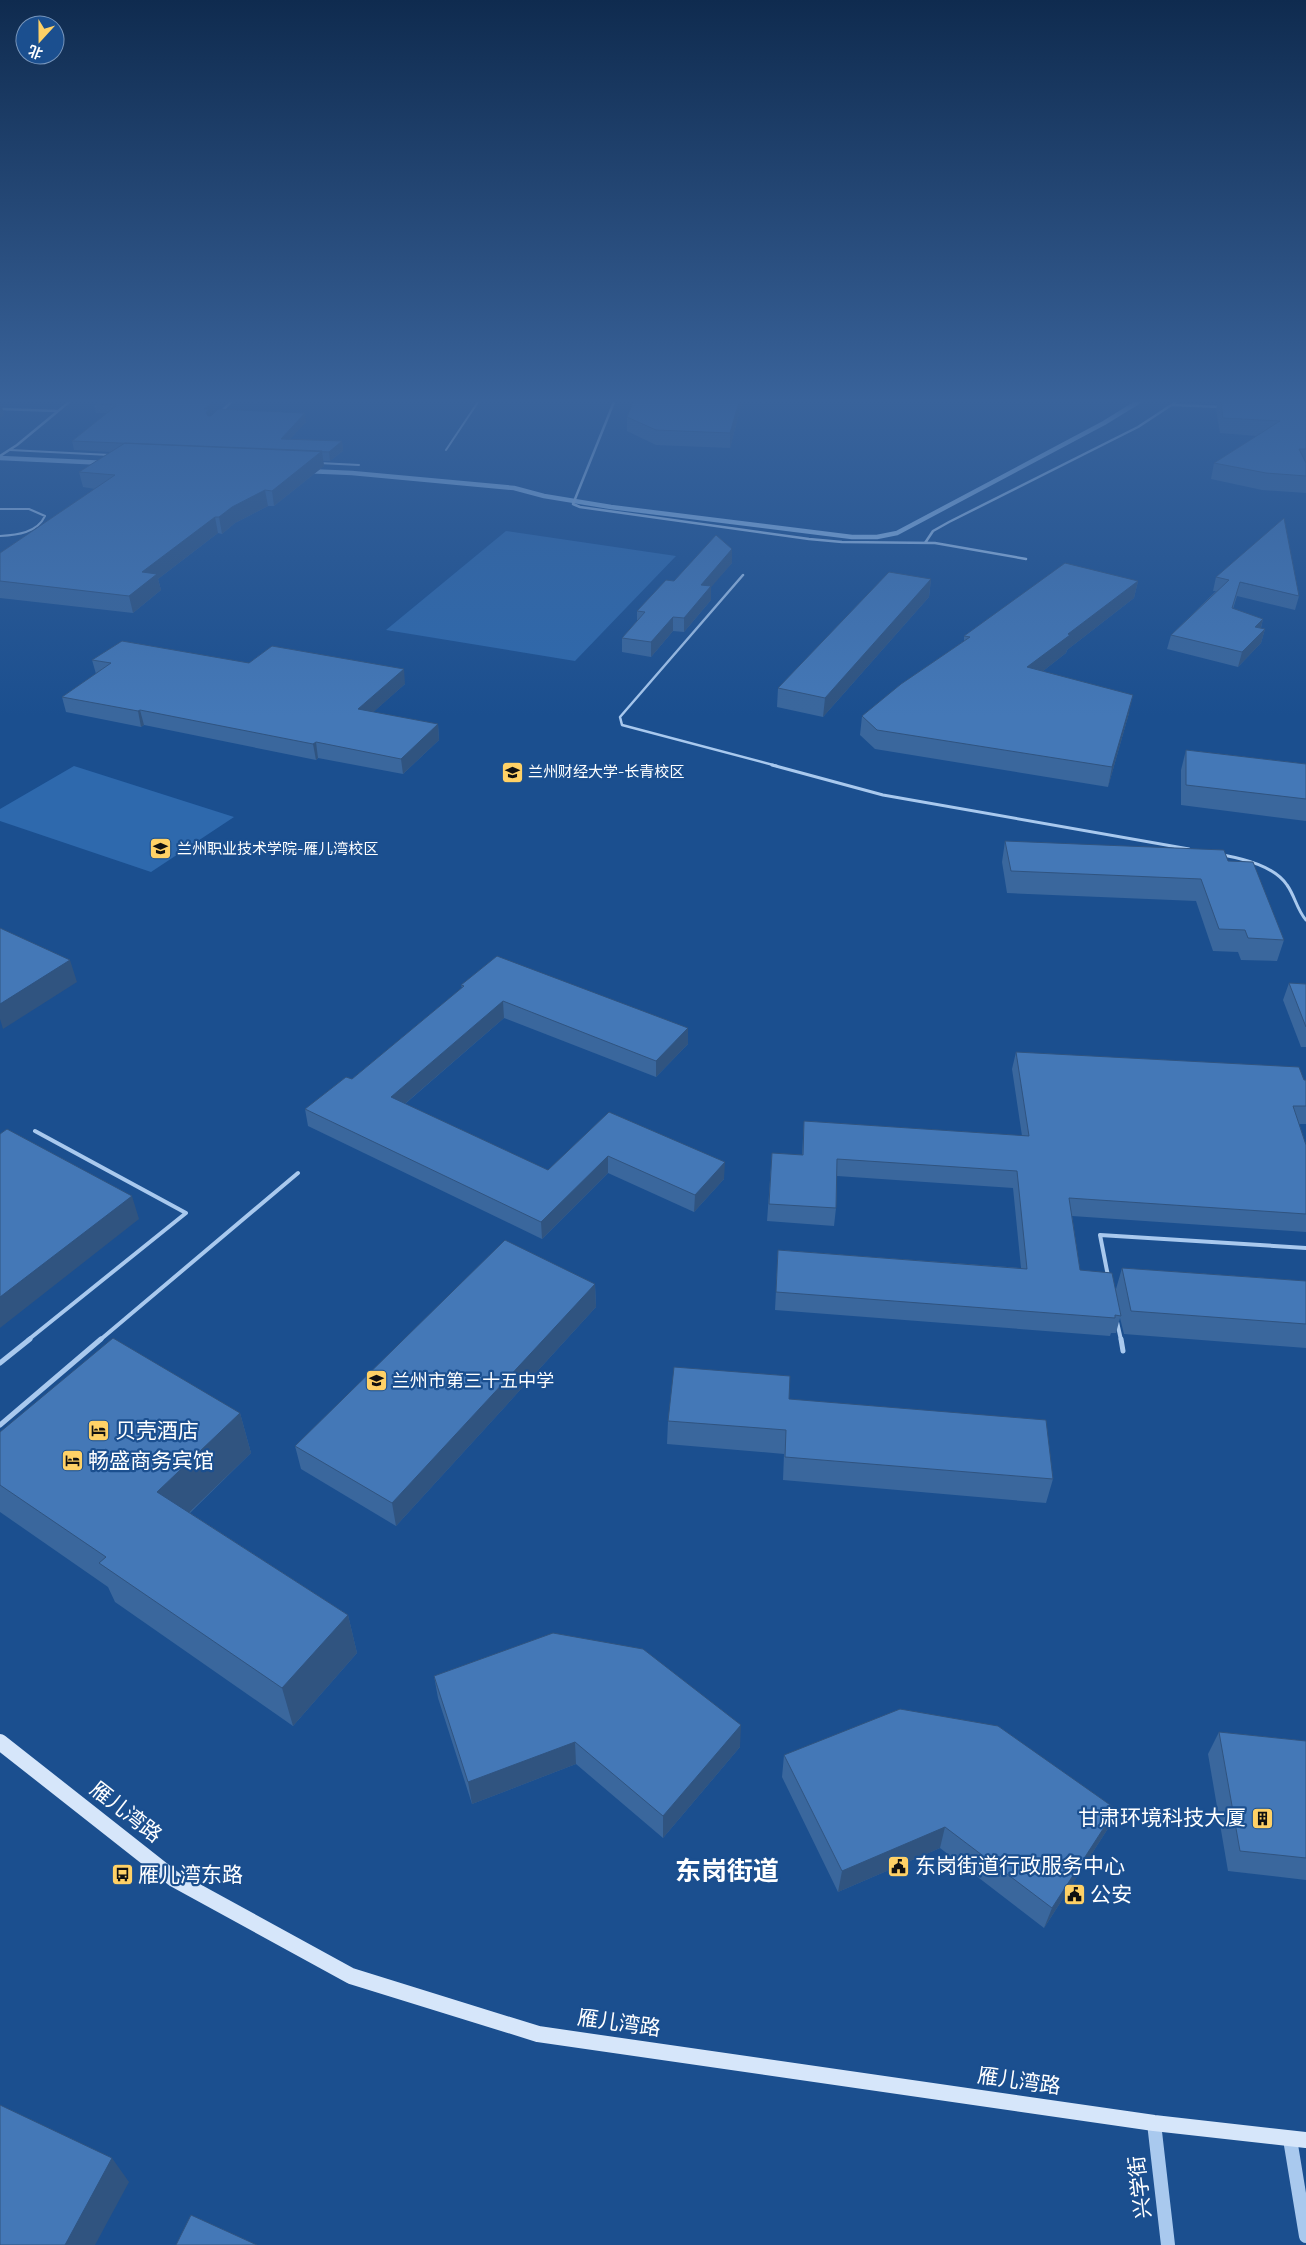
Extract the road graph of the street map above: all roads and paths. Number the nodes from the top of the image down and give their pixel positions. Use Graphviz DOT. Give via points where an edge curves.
graph roads {
  1 [pos="579,507"];
  2 [pos="980,507"];
  3 [pos="0,509"];
  4 [pos="0,536"];
  5 [pos="925,543"];
  6 [pos="1026,559"];
  7 [pos="742,575"];
  8 [pos="1196,850"];
  9 [pos="1222,855"];
  10 [pos="1306,920"];
  11 [pos="35,1131"];
  12 [pos="298,1174"];
  13 [pos="1306,1248"];
  14 [pos="1110,1284"];
  15 [pos="1115,1313"];
  16 [pos="1123,1351"];
  17 [pos="0,1363"];
  18 [pos="0,1425"];
  19 [pos="0,1742"];
  20 [pos="1154,2123"];
  21 [pos="1298,2140"];
  22 [pos="1306,2236"];
  23 [pos="1168,2245"];
  1 -- 5 [label="street" via="809,539"];
  2 -- 5 [label="street" via="933,531"];
  3 -- 4 [label="lane" via="29,509 45,516 44,522 36,528"];
  5 -- 6 [label="street"];
  7 -- 8 [label="lane" via="620,717 622,725 883,795"];
  9 -- 10 [label="lane" via="1271,872 1286,884"];
  11 -- 17 [label="lane" via="186,1213"];
  12 -- 18 [label="lane"];
  13 -- 14 [label="lane" via="1100,1235"];
  15 -- 16 [label="lane"];
  19 -- 20 [label="main road, 雁儿湾路" via="174,1879 351,1976 538,2034"];
  20 -- 21 [label="main road, 雁儿湾路"];
  20 -- 23 [label="street, 兴学街"];
  21 -- 22 [label="street"];
}
